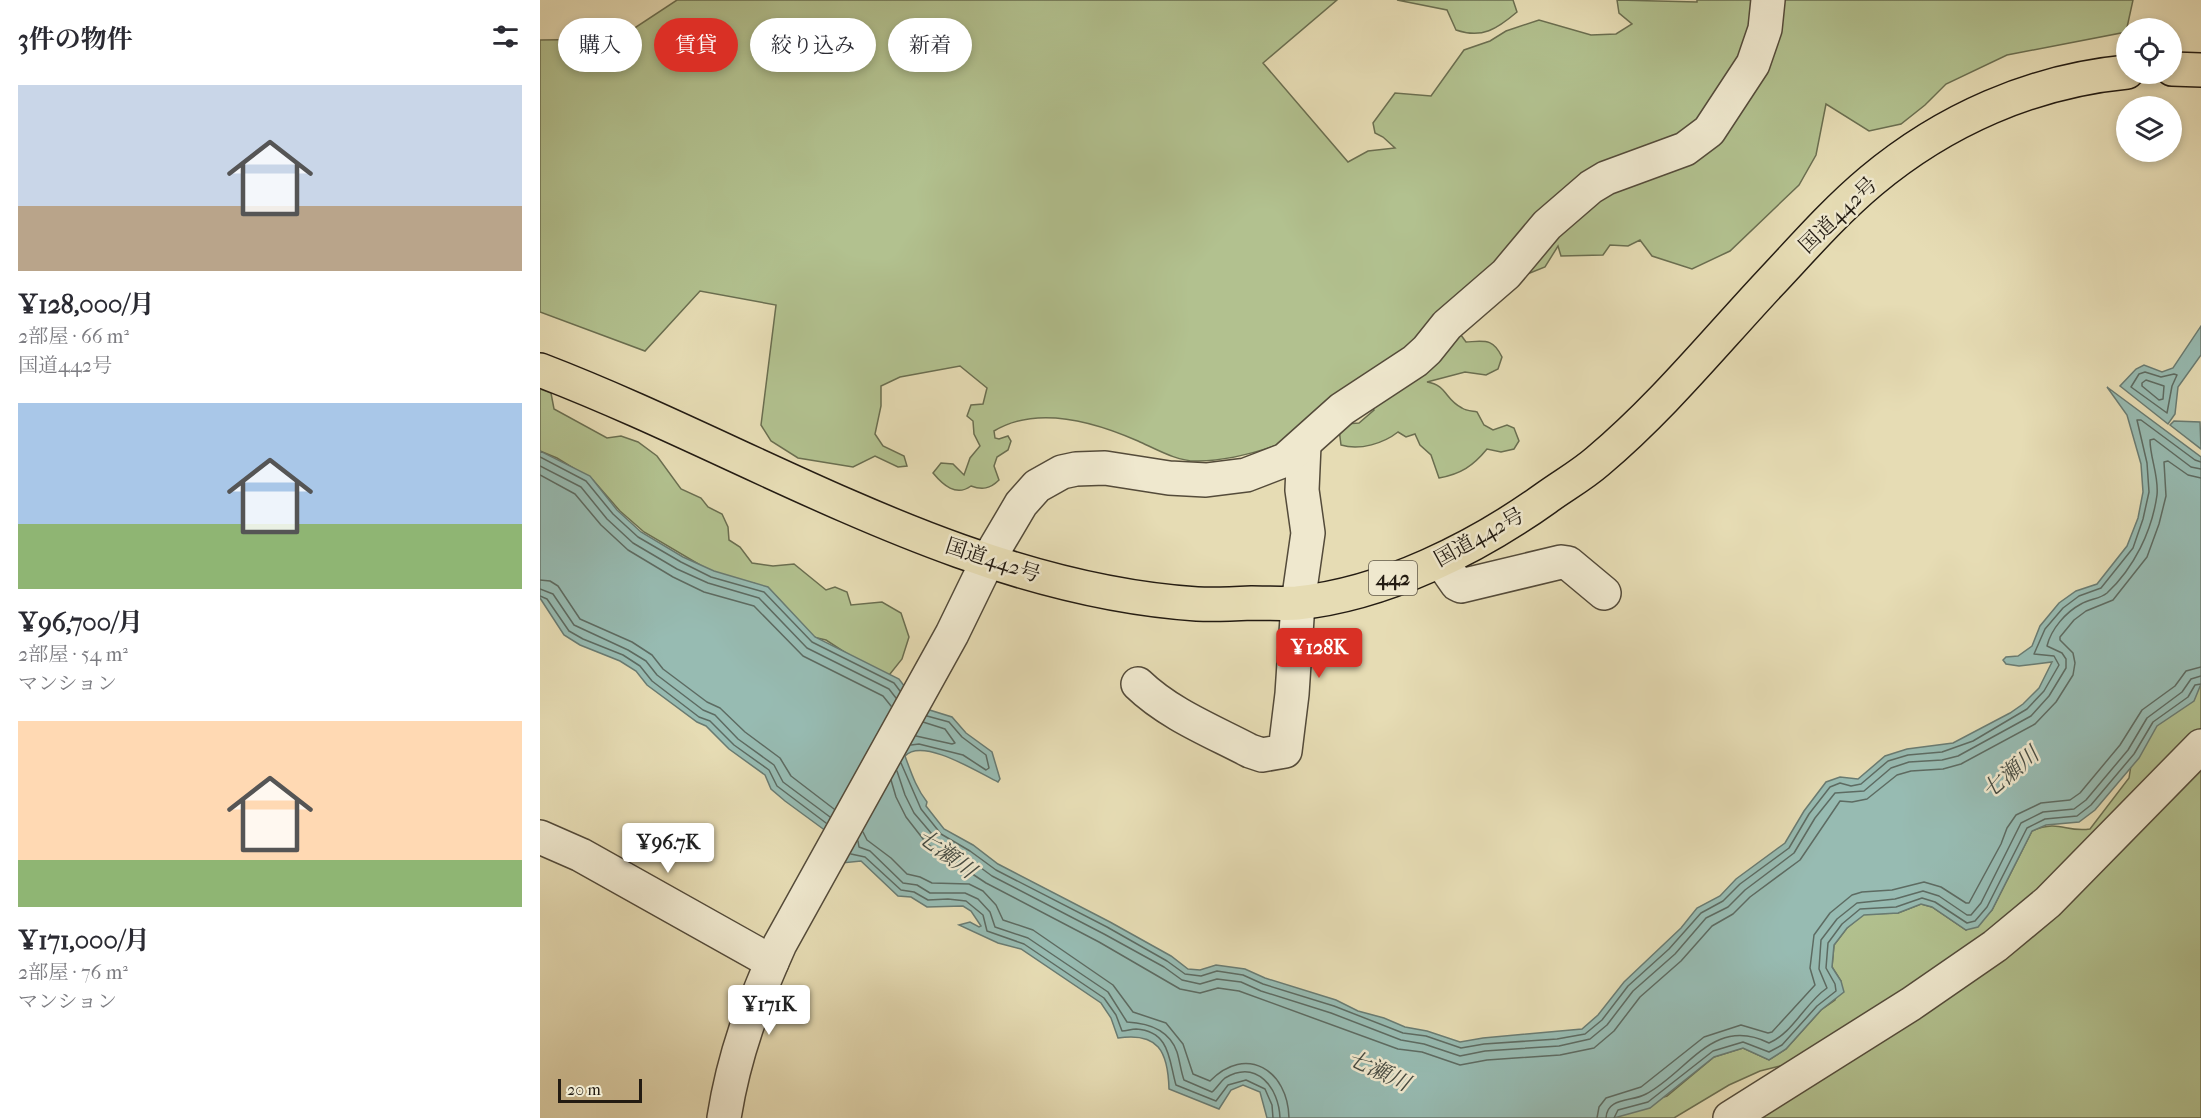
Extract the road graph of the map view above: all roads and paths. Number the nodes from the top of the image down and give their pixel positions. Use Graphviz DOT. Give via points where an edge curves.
graph roads {
  1 [pos="1768,0"];
  2 [pos="2182,69"];
  3 [pos="2201,70"];
  4 [pos="2116,74"];
  5 [pos="540,370"];
  6 [pos="1304,445"];
  7 [pos="988,560"];
  8 [pos="1441,561"];
  9 [pos="1604,594"];
  10 [pos="1298,603"];
  11 [pos="1138,684"];
  12 [pos="2201,746"];
  13 [pos="540,837"];
  14 [pos="776,953"];
  15 [pos="724,1118"];
  16 [pos="1730,1118"];
  1 -- 6 [label="street" via="1765,29 1753,64 1709,131 1685,149 1591,187 1547,225 1506,274 1446,325 1427,351 1349,404"];
  2 -- 3 [label="highway"];
  4 -- 8 [label="highway, 国道442号 / 442" via="2050,86 1988,107 1941,131 1892,164 1840,209 1659,404 1595,464 1495,533"];
  5 -- 7 [label="highway, 国道442号 / 442" via="894,526"];
  6 -- 7 [label="street" via="1285,460 1231,478 1187,480 1091,468 1062,472 1037,486 1021,504"];
  6 -- 10 [label="street" via="1302,490 1308,533"];
  7 -- 10 [label="highway, 国道442号 / 442" via="1116,594 1198,604"];
  7 -- 14 [label="street" via="952,634"];
  8 -- 9 [label="street" via="1461,586 1568,562"];
  8 -- 10 [label="highway, 国道442号 / 442" via="1361,590"];
  10 -- 11 [label="street" via="1285,751 1262,755 1250,751 1171,710"];
  12 -- 16 [label="street" via="2048,902 1995,946 1902,1011"];
  13 -- 14 [label="street"];
  14 -- 15 [label="street" via="739,1044"];
}
